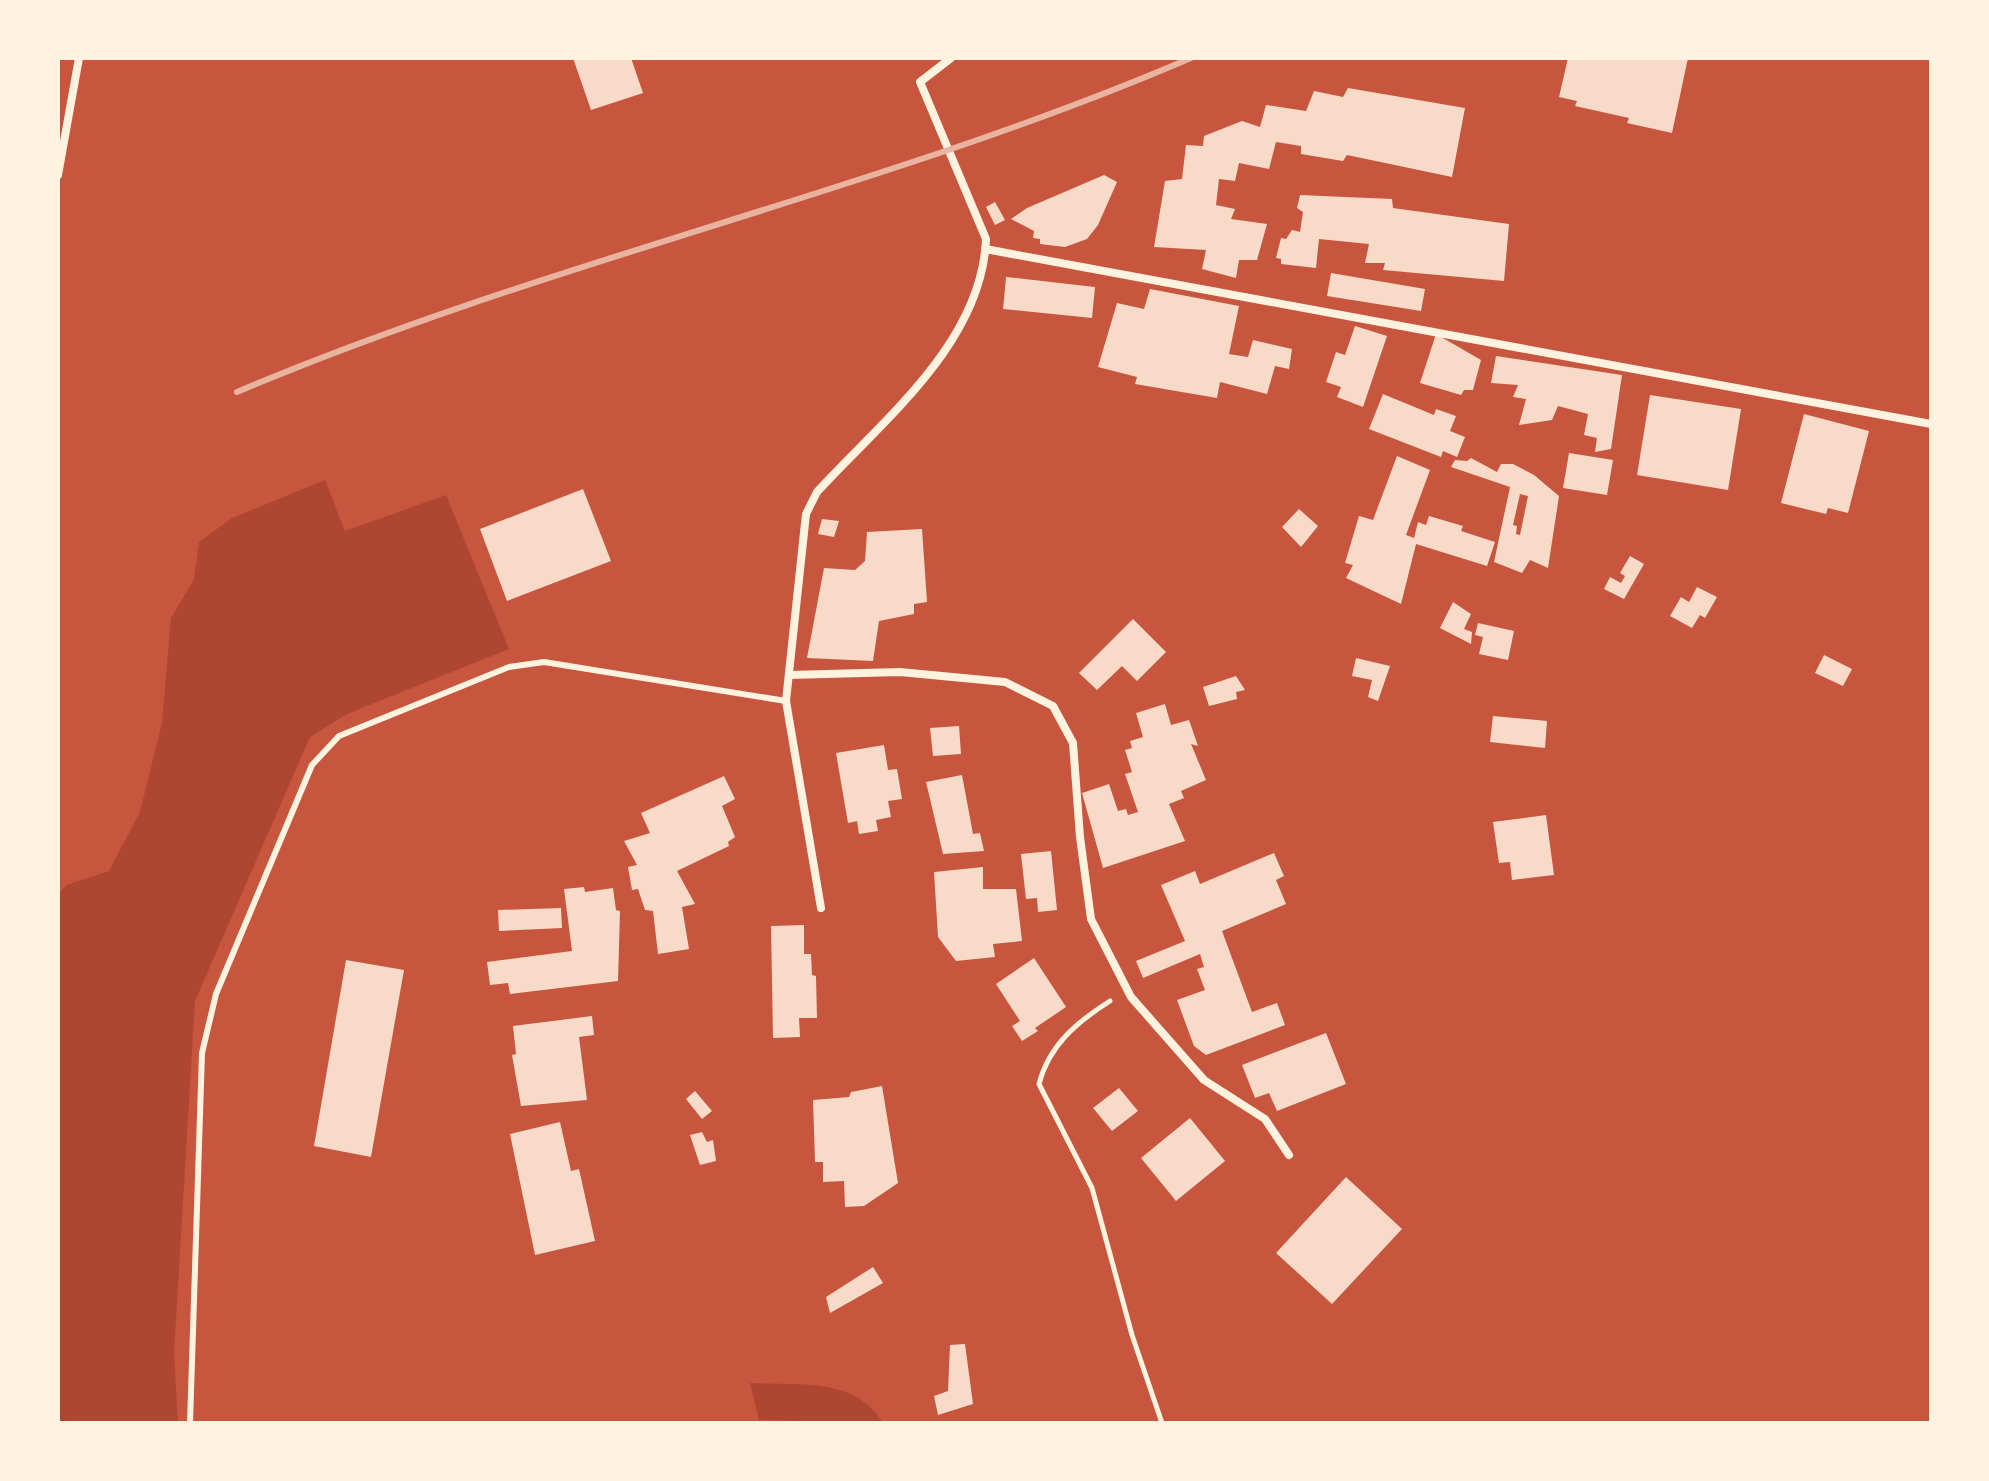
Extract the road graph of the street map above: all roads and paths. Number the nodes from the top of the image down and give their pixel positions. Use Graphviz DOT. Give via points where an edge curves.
graph roads {
  1 [pos="79,58"];
  2 [pos="951,58"];
  3 [pos="58,175"];
  4 [pos="985,249"];
  5 [pos="1931,424"];
  6 [pos="789,675"];
  7 [pos="786,701"];
  8 [pos="821,908"];
  9 [pos="1117,970"];
  10 [pos="1289,1155"];
  11 [pos="190,1423"];
  12 [pos="1162,1423"];
  1 -- 3 [label="street"];
  2 -- 4 [label="street" via="920,82 977,213"];
  4 -- 5 [label="street"];
  4 -- 6 [label="street" via="978,291 955,335 817,492 806,514"];
  6 -- 7 [label="street"];
  6 -- 9 [label="street" via="900,672 1005,682 1053,706 1073,743 1091,919"];
  7 -- 8 [label="street"];
  7 -- 11 [label="lane" via="544,662 509,667 339,736 312,765 216,994 202,1053"];
  9 -- 10 [label="street" via="1131,997 1204,1080 1265,1119"];
  9 -- 12 [label="path" via="1117,997 1087,1016 1054,1048 1039,1084 1092,1188"];
}
